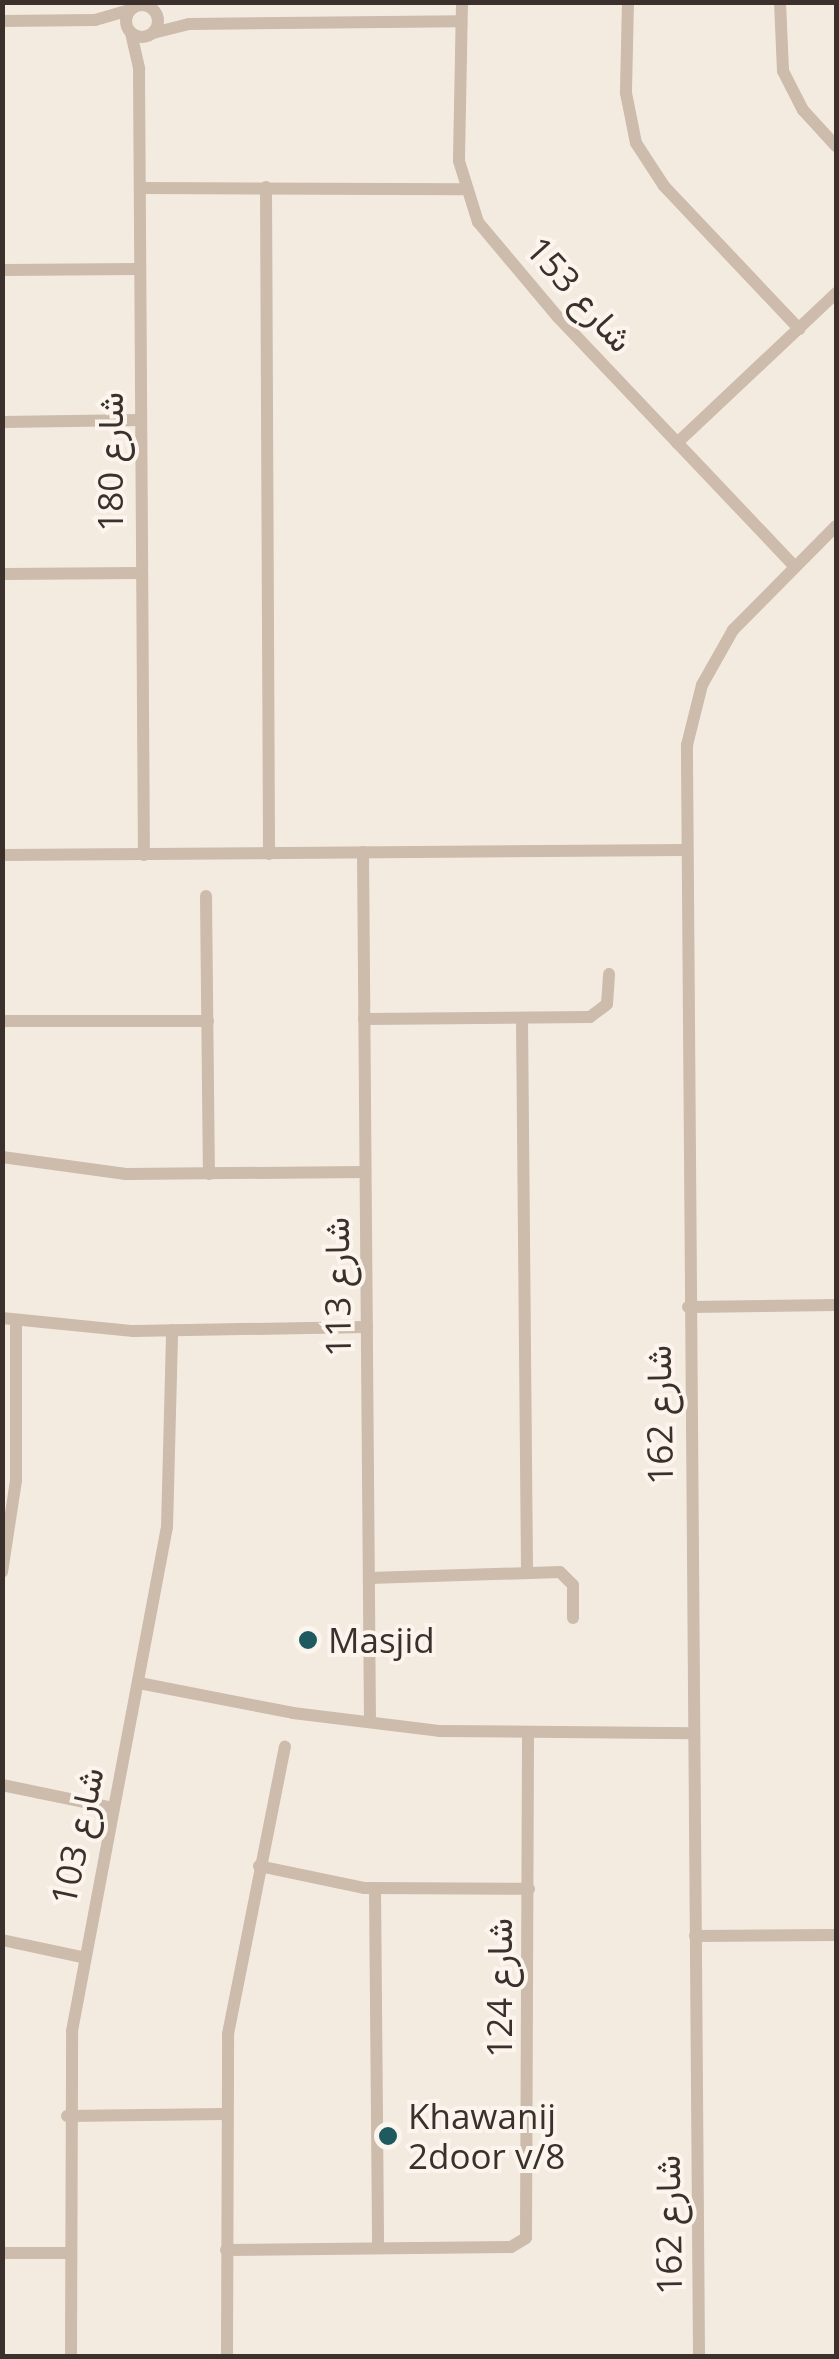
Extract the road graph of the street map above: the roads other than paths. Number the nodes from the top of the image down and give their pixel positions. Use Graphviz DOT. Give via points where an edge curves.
graph roads {
  1 [pos="462,2"];
  2 [pos="628,2"];
  3 [pos="780,2"];
  4 [pos="132,7"];
  5 [pos="153,7"];
  6 [pos="2,20"];
  7 [pos="95,20"];
  8 [pos="461,21"];
  9 [pos="189,24"];
  10 [pos="130,32"];
  11 [pos="152,34"];
  12 [pos="140,69"];
  13 [pos="836,146"];
  14 [pos="266,187"];
  15 [pos="140,188"];
  16 [pos="465,189"];
  17 [pos="140,269"];
  18 [pos="2,270"];
  19 [pos="836,293"];
  20 [pos="798,329"];
  21 [pos="140,420"];
  22 [pos="2,422"];
  23 [pos="678,442"];
  24 [pos="836,526"];
  25 [pos="794,566"];
  26 [pos="141,573"];
  27 [pos="2,574"];
  28 [pos="685,850"];
  29 [pos="363,852"];
  30 [pos="270,854"];
  31 [pos="2,855"];
  32 [pos="144,855"];
  33 [pos="206,896"];
  34 [pos="609,974"];
  35 [pos="522,1018"];
  36 [pos="364,1019"];
  37 [pos="208,1021"];
  38 [pos="2,1022"];
  39 [pos="2,1157"];
  40 [pos="365,1172"];
  41 [pos="210,1174"];
  42 [pos="836,1305"];
  43 [pos="688,1307"];
  44 [pos="9,1319"];
  45 [pos="367,1327"];
  46 [pos="172,1330"];
  47 [pos="9,1479"];
  48 [pos="2,1572"];
  49 [pos="526,1573"];
  50 [pos="369,1578"];
  51 [pos="574,1618"];
  52 [pos="139,1683"];
  53 [pos="370,1722"];
  54 [pos="693,1733"];
  55 [pos="528,1734"];
  56 [pos="285,1746"];
  57 [pos="2,1785"];
  58 [pos="113,1808"];
  59 [pos="260,1866"];
  60 [pos="375,1889"];
  61 [pos="529,1889"];
  62 [pos="836,1934"];
  63 [pos="695,1936"];
  64 [pos="2,1940"];
  65 [pos="82,1957"];
  66 [pos="224,2114"];
  67 [pos="68,2116"];
  68 [pos="378,2248"];
  69 [pos="226,2250"];
  70 [pos="70,2252"];
  71 [pos="2,2253"];
  72 [pos="72,2356"];
  73 [pos="227,2356"];
  74 [pos="699,2356"];
  1 -- 8 [label="street, شارع 153"];
  2 -- 20 [label="street" via="626,93 636,143 664,186"];
  3 -- 13 [label="street" via="784,71 803,110"];
  4 -- 5 [label="street"];
  4 -- 7 [label="street"];
  4 -- 10 [label="street, شارع 180"];
  5 -- 9 [label="street"];
  5 -- 11 [label="street, شارع 180"];
  6 -- 7 [label="street"];
  7 -- 10 [label="street"];
  8 -- 9 [label="street"];
  8 -- 16 [label="street, شارع 153" via="458,140"];
  9 -- 11 [label="street"];
  10 -- 11 [label="street"];
  10 -- 12 [label="street, شارع 180"];
  11 -- 12 [label="street, شارع 180"];
  12 -- 15 [label="street, شارع 180"];
  14 -- 15 [label="street"];
  14 -- 16 [label="street"];
  14 -- 30 [label="street"];
  15 -- 17 [label="street, شارع 180"];
  16 -- 23 [label="street, شارع 153" via="490,240"];
  17 -- 18 [label="street"];
  17 -- 21 [label="street, شارع 180"];
  19 -- 20 [label="street"];
  20 -- 23 [label="street"];
  21 -- 22 [label="street"];
  21 -- 26 [label="street, شارع 180"];
  23 -- 25 [label="street, شارع 153"];
  24 -- 25 [label="street, شارع 162"];
  25 -- 28 [label="street, شارع 162" via="733,630 702,685 687,745"];
  26 -- 27 [label="street"];
  26 -- 32 [label="street, شارع 180"];
  28 -- 29 [label="street"];
  28 -- 43 [label="street, شارع 162"];
  29 -- 30 [label="street"];
  29 -- 36 [label="street, شارع 113"];
  30 -- 32 [label="street"];
  31 -- 32 [label="street"];
  33 -- 37 [label="street"];
  34 -- 35 [label="street" via="607,1004 597,1015"];
  35 -- 36 [label="street"];
  35 -- 49 [label="street"];
  36 -- 40 [label="street, شارع 113"];
  37 -- 38 [label="street"];
  37 -- 41 [label="street"];
  39 -- 41 [label="street" via="96,1172"];
  40 -- 41 [label="street"];
  40 -- 45 [label="street, شارع 113"];
  42 -- 43 [label="street"];
  43 -- 54 [label="street, شارع 162"];
  44 -- 46 [label="street"];
  44 -- 47 [label="street"];
  45 -- 46 [label="street"];
  45 -- 50 [label="street, شارع 113"];
  46 -- 52 [label="street, شارع 103" via="169,1509"];
  47 -- 48 [label="street"];
  49 -- 50 [label="street"];
  49 -- 51 [label="street" via="560,1572 571,1579"];
  50 -- 53 [label="street, شارع 113"];
  52 -- 53 [label="street"];
  52 -- 58 [label="street, شارع 103"];
  53 -- 55 [label="street"];
  54 -- 55 [label="street"];
  54 -- 63 [label="street, شارع 162"];
  55 -- 61 [label="street, شارع 124"];
  56 -- 59 [label="street"];
  57 -- 58 [label="street"];
  58 -- 65 [label="street, شارع 103"];
  59 -- 60 [label="street"];
  59 -- 66 [label="street" via="231,2006"];
  60 -- 61 [label="street"];
  60 -- 68 [label="street"];
  61 -- 68 [label="street, شارع 124" via="530,2230 511,2247"];
  62 -- 63 [label="street"];
  63 -- 74 [label="street, شارع 162"];
  64 -- 65 [label="street"];
  65 -- 67 [label="street, شارع 103"];
  66 -- 67 [label="street"];
  66 -- 69 [label="street"];
  67 -- 70 [label="street, شارع 103"];
  68 -- 69 [label="street, شارع 124"];
  69 -- 73 [label="street"];
  70 -- 71 [label="street"];
  70 -- 72 [label="street, شارع 103"];
}
